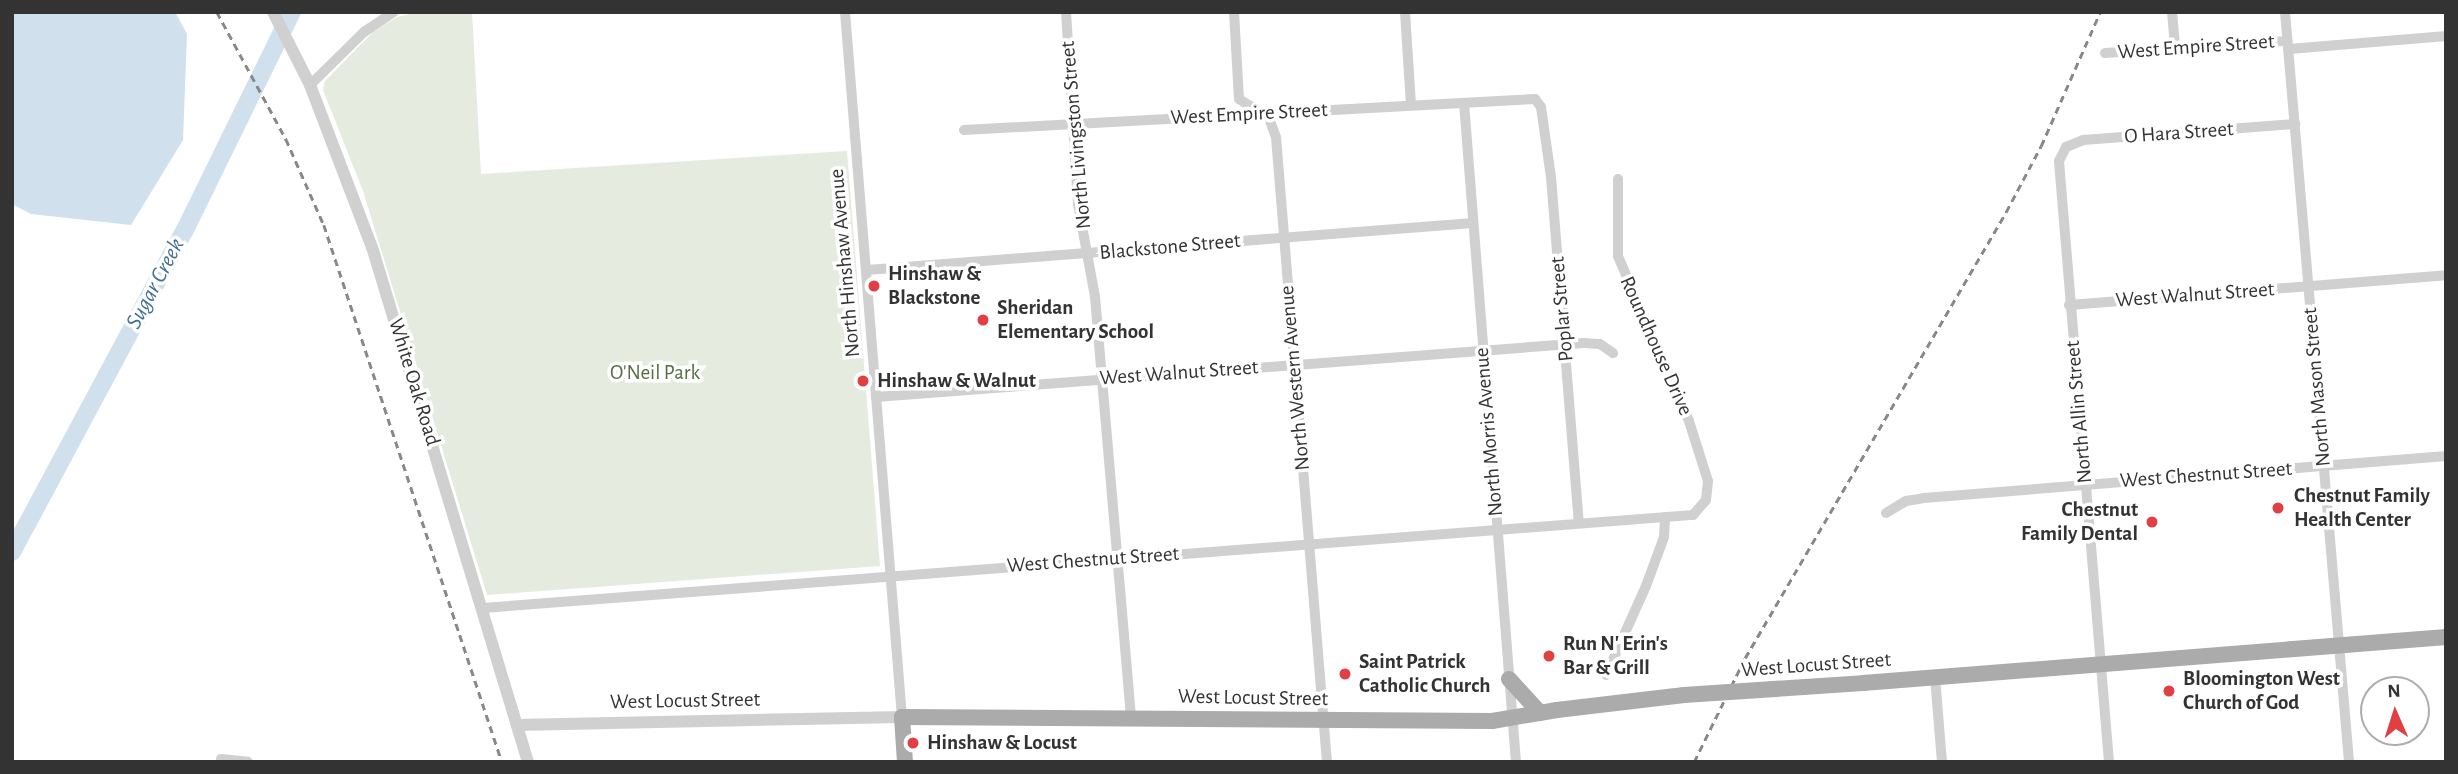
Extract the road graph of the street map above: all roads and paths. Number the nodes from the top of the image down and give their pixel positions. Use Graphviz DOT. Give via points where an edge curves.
graph roads {
  1 [pos="273,12"];
  2 [pos="394,12"];
  3 [pos="845,12"];
  4 [pos="1066,12"];
  5 [pos="1234,12"];
  6 [pos="1405,12"];
  7 [pos="2172,12"];
  8 [pos="2285,12"];
  9 [pos="2446,36"];
  10 [pos="2288,45"];
  11 [pos="2175,50"];
  12 [pos="2105,53"];
  13 [pos="310,85"];
  14 [pos="1533,99"];
  15 [pos="1464,103"];
  16 [pos="1411,105"];
  17 [pos="1258,113"];
  18 [pos="1073,124"];
  19 [pos="2295,124"];
  20 [pos="964,130"];
  21 [pos="2066,148"];
  22 [pos="1618,179"];
  23 [pos="1473,223"];
  24 [pos="1284,238"];
  25 [pos="1088,254"];
  26 [pos="867,270"];
  27 [pos="2446,275"];
  28 [pos="2308,286"];
  29 [pos="2069,305"];
  30 [pos="1565,344"];
  31 [pos="1483,349"];
  32 [pos="1613,353"];
  33 [pos="1294,364"];
  34 [pos="1102,379"];
  35 [pos="876,397"];
  36 [pos="2446,456"];
  37 [pos="2323,465"];
  38 [pos="2085,484"];
  39 [pos="1701,510"];
  40 [pos="1886,513"];
  41 [pos="1665,517"];
  42 [pos="1579,523"];
  43 [pos="1497,530"];
  44 [pos="1309,544"];
  45 [pos="1117,558"];
  46 [pos="890,575"];
  47 [pos="483,608"];
  48 [pos="2446,637"];
  49 [pos="2339,645"];
  50 [pos="2100,664"];
  51 [pos="1606,675"];
  52 [pos="1935,677"];
  53 [pos="1509,679"];
  54 [pos="1540,713"];
  55 [pos="902,717"];
  56 [pos="1131,718"];
  57 [pos="1513,718"];
  58 [pos="1324,720"];
  59 [pos="517,725"];
  60 [pos="221,759"];
  61 [pos="248,762"];
  62 [pos="528,762"];
  63 [pos="905,762"];
  64 [pos="1327,762"];
  65 [pos="1516,762"];
  66 [pos="1942,762"];
  67 [pos="2109,762"];
  68 [pos="2349,762"];
  1 -- 13 [label="street, White Oak Road"];
  2 -- 13 [label="street" via="364,32"];
  3 -- 26 [label="street, North Hinshaw Avenue"];
  4 -- 18 [label="street, North Livingston Street"];
  5 -- 17 [label="street, North Western Avenue" via="1240,99"];
  6 -- 16 [label="street"];
  7 -- 11 [label="street"];
  8 -- 10 [label="street, North Mason Street"];
  9 -- 10 [label="street, West Empire Street"];
  10 -- 11 [label="street, West Empire Street"];
  10 -- 19 [label="street, North Mason Street"];
  11 -- 12 [label="street, West Empire Street"];
  13 -- 47 [label="street, White Oak Road" via="372,247"];
  14 -- 15 [label="street, West Empire Street"];
  14 -- 30 [label="street, Poplar Street" via="1543,116"];
  15 -- 16 [label="street, West Empire Street"];
  15 -- 23 [label="street, North Morris Avenue"];
  16 -- 17 [label="street, West Empire Street"];
  17 -- 18 [label="street, West Empire Street"];
  17 -- 24 [label="street, North Western Avenue" via="1275,125"];
  18 -- 20 [label="street, West Empire Street"];
  18 -- 25 [label="street, North Livingston Street" via="1078,204"];
  19 -- 21 [label="street, O Hara Street" via="2083,140"];
  19 -- 28 [label="street, North Mason Street"];
  21 -- 29 [label="street, North Allin Street" via="2057,173"];
  22 -- 39 [label="street, Roundhouse Drive" via="1618,256 1700,454 1708,491"];
  23 -- 24 [label="street, Blackstone Street"];
  23 -- 31 [label="street, North Morris Avenue"];
  24 -- 25 [label="street, Blackstone Street"];
  24 -- 33 [label="street, North Western Avenue"];
  25 -- 26 [label="street, Blackstone Street"];
  25 -- 34 [label="street, North Livingston Street"];
  26 -- 35 [label="street, North Hinshaw Avenue"];
  27 -- 28 [label="street, West Walnut Street"];
  28 -- 29 [label="street, West Walnut Street"];
  28 -- 37 [label="street, North Mason Street"];
  29 -- 38 [label="street, North Allin Street"];
  30 -- 31 [label="street, West Walnut Street"];
  30 -- 32 [label="street, West Walnut Street" via="1594,343"];
  30 -- 42 [label="street, Poplar Street"];
  31 -- 33 [label="street, West Walnut Street"];
  31 -- 43 [label="street, North Morris Avenue"];
  33 -- 34 [label="street, West Walnut Street"];
  33 -- 44 [label="street, North Western Avenue"];
  34 -- 35 [label="street, West Walnut Street"];
  34 -- 45 [label="street, North Livingston Street"];
  35 -- 46 [label="street, North Hinshaw Avenue"];
  36 -- 37 [label="street, West Chestnut Street"];
  37 -- 38 [label="street, West Chestnut Street"];
  37 -- 49 [label="street, North Mason Street"];
  38 -- 40 [label="street, West Chestnut Street" via="1924,498 1906,501"];
  38 -- 50 [label="street, North Allin Street"];
  39 -- 41 [label="street, West Chestnut Street"];
  41 -- 42 [label="street, West Chestnut Street"];
  41 -- 51 [label="street" via="1664,537 1646,586"];
  42 -- 43 [label="street, West Chestnut Street"];
  43 -- 44 [label="street, West Chestnut Street"];
  43 -- 53 [label="street, North Morris Avenue"];
  44 -- 45 [label="street, West Chestnut Street"];
  44 -- 58 [label="street, North Western Avenue"];
  45 -- 46 [label="street, West Chestnut Street"];
  45 -- 56 [label="street, North Livingston Street"];
  46 -- 47 [label="street, West Chestnut Street"];
  46 -- 55 [label="street, North Hinshaw Avenue"];
  47 -- 59 [label="street, White Oak Road"];
  48 -- 49 [label="main road, West Locust Street"];
  49 -- 50 [label="main road, West Locust Street"];
  49 -- 68 [label="street, North Mason Street"];
  50 -- 52 [label="main road, West Locust Street"];
  50 -- 67 [label="street, North Allin Street"];
  52 -- 54 [label="main road, West Locust Street, bridge" via="1684,695"];
  52 -- 66 [label="street"];
  53 -- 54 [label="main road"];
  53 -- 57 [label="street, North Morris Avenue"];
  54 -- 57 [label="main road, West Locust Street"];
  55 -- 56 [label="main road, West Locust Street"];
  55 -- 59 [label="street, West Locust Street"];
  55 -- 63 [label="main road, North Hinshaw Avenue"];
  56 -- 58 [label="main road, West Locust Street"];
  57 -- 58 [label="main road, West Locust Street"];
  57 -- 65 [label="street, North Morris Avenue"];
  58 -- 64 [label="street, North Western Avenue"];
  59 -- 62 [label="street, White Oak Road"];
  60 -- 61 [label="street"];
}
